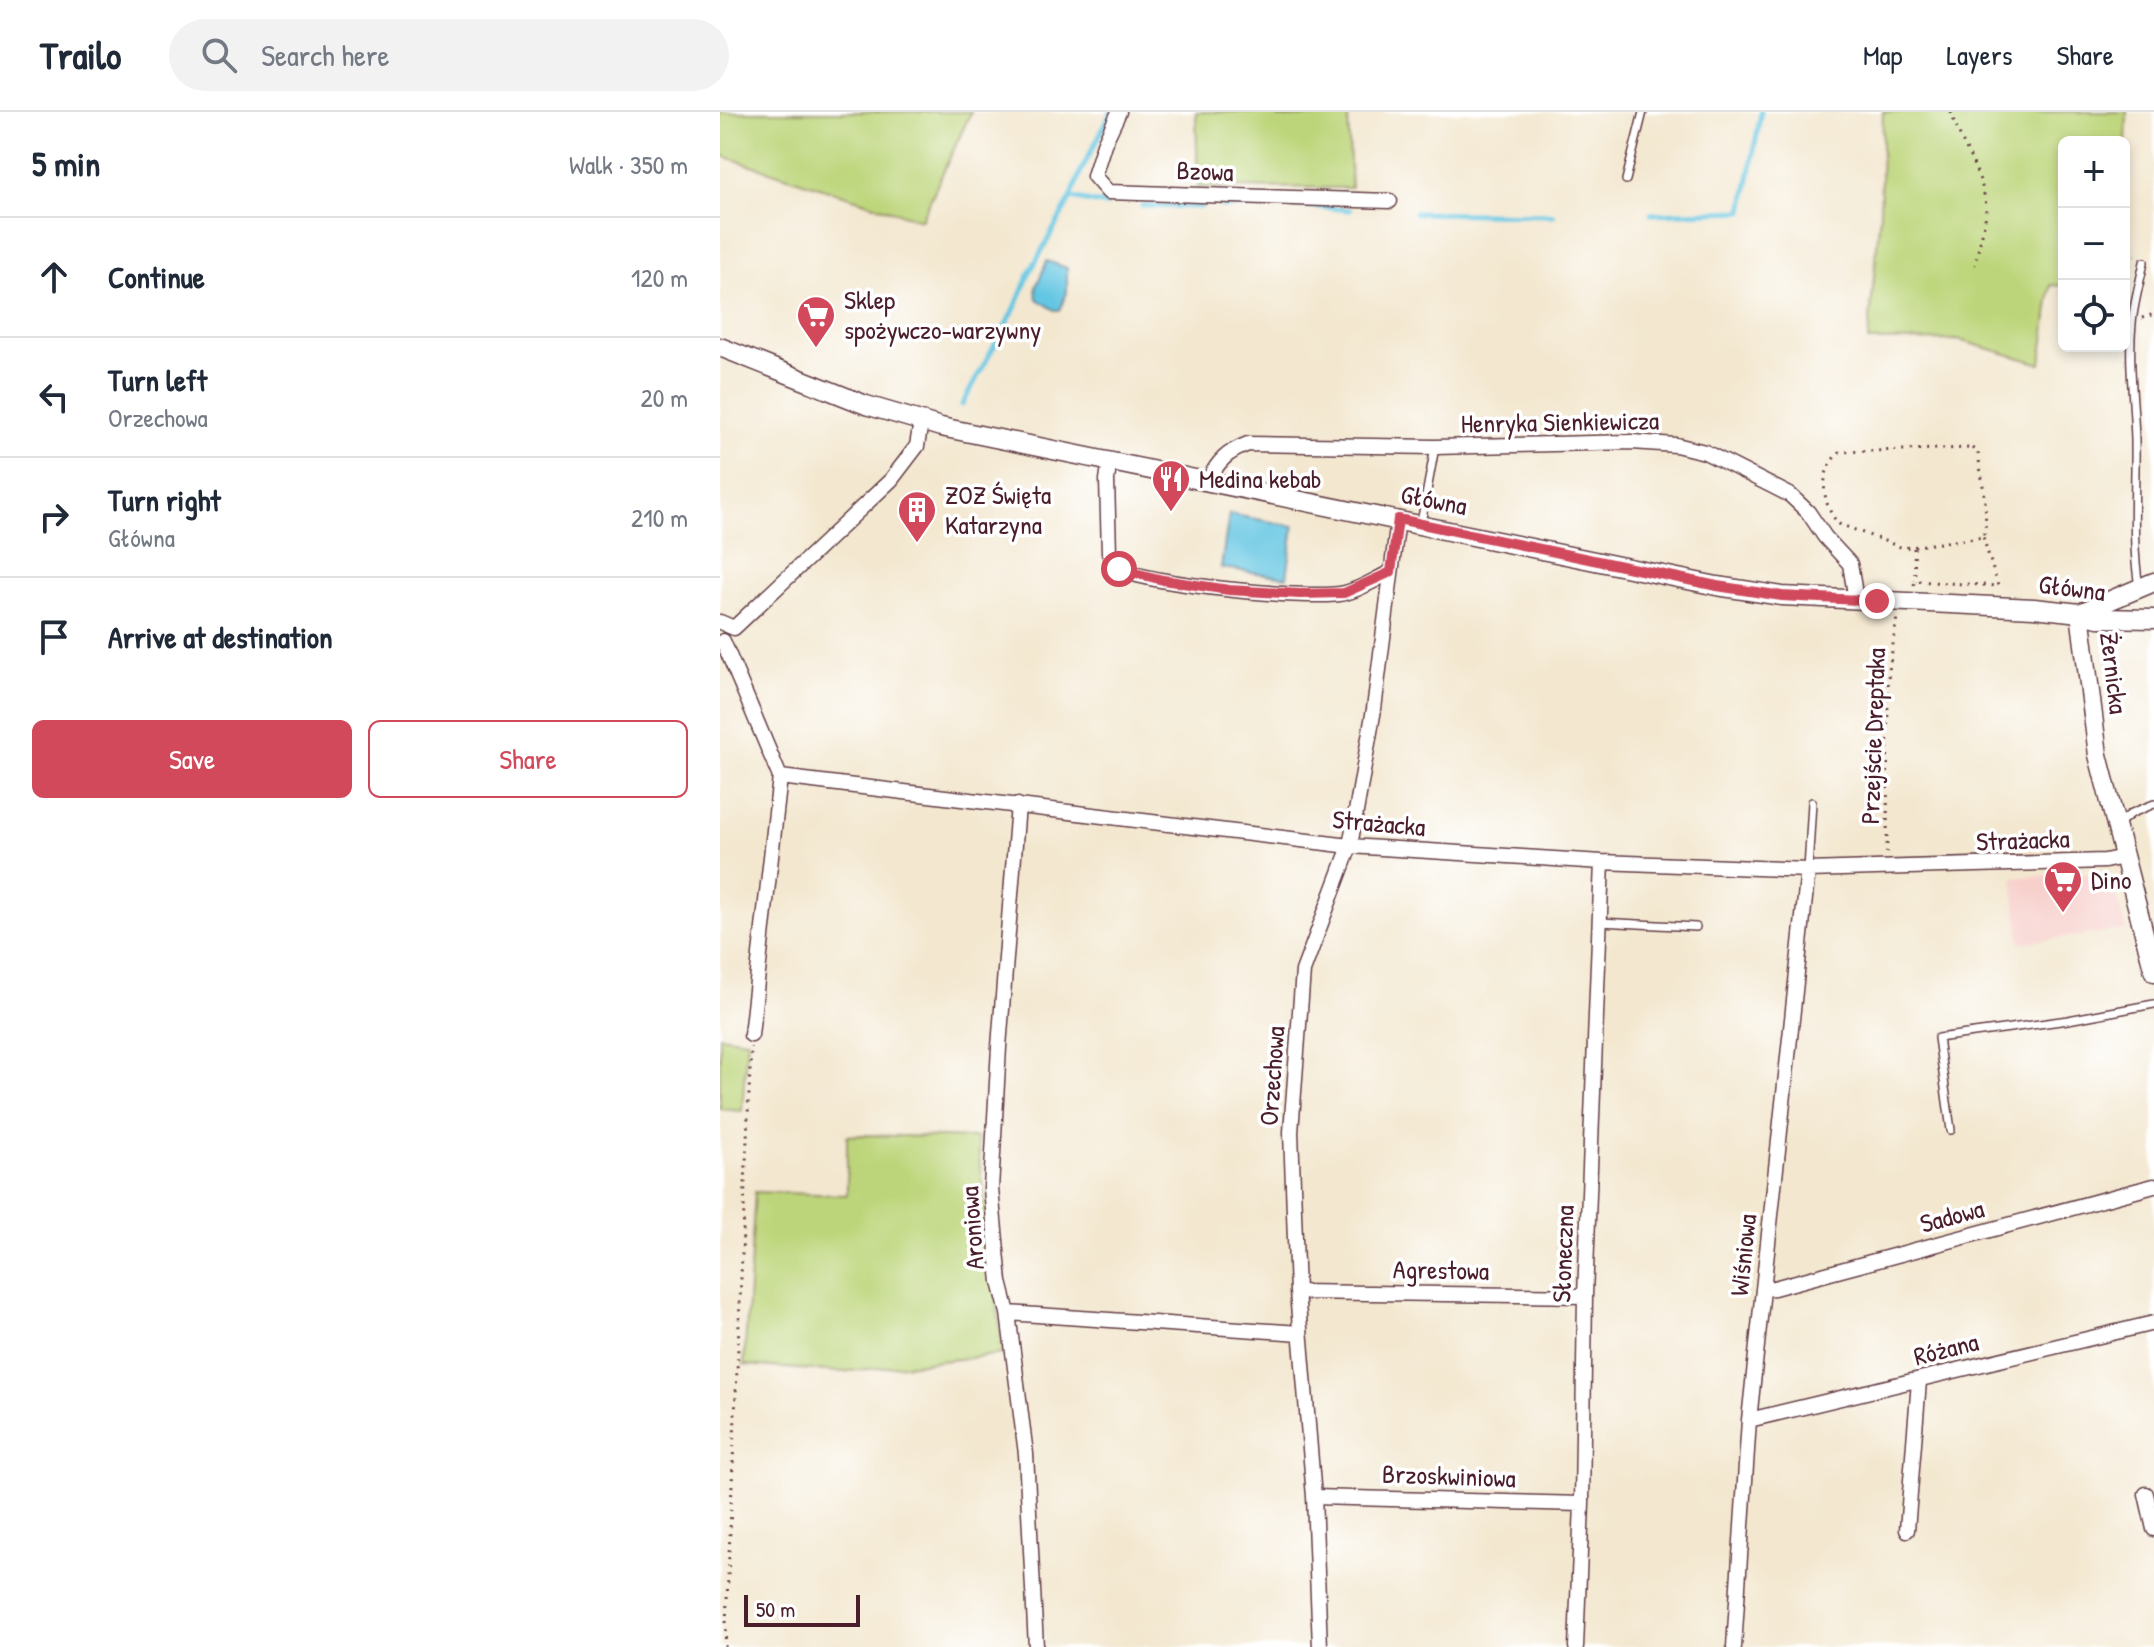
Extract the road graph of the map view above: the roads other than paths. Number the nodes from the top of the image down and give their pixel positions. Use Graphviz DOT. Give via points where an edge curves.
graph roads {
  1 [pos="1119,112"];
  2 [pos="1643,112"];
  3 [pos="1626,180"];
  4 [pos="1390,201"];
  5 [pos="2144,262"];
  6 [pos="720,347"];
  7 [pos="921,422"];
  8 [pos="1435,447"];
  9 [pos="1110,460"];
  10 [pos="1208,481"];
  11 [pos="1398,519"];
  12 [pos="1421,523"];
  13 [pos="1391,572"];
  14 [pos="2147,586"];
  15 [pos="2115,599"];
  16 [pos="1856,600"];
  17 [pos="2080,613"];
  18 [pos="2154,617"];
  19 [pos="727,625"];
  20 [pos="722,642"];
  21 [pos="780,777"];
  22 [pos="1812,802"];
  23 [pos="2154,804"];
  24 [pos="1018,805"];
  25 [pos="2116,827"];
  26 [pos="1350,846"];
  27 [pos="2124,857"];
  28 [pos="1602,862"];
  29 [pos="1808,870"];
  30 [pos="1600,922"];
  31 [pos="1696,927"];
  32 [pos="2154,972"];
  33 [pos="2154,1004"];
  34 [pos="751,1035"];
  35 [pos="1951,1130"];
  36 [pos="2154,1186"];
  37 [pos="1763,1289"];
  38 [pos="1297,1292"];
  39 [pos="1585,1296"];
  40 [pos="1008,1313"];
  41 [pos="2154,1323"];
  42 [pos="1300,1333"];
  43 [pos="1919,1381"];
  44 [pos="1749,1420"];
  45 [pos="2146,1494"];
  46 [pos="1314,1497"];
  47 [pos="1582,1504"];
  48 [pos="2154,1529"];
  49 [pos="1907,1530"];
  50 [pos="1036,1647"];
  51 [pos="1320,1647"];
  52 [pos="1576,1647"];
  53 [pos="1734,1647"];
  1 -- 4 [label="street, Bzowa" via="1094,176 1108,192"];
  2 -- 3 [label="lane"];
  5 -- 14 [label="lane" via="2132,335 2135,559"];
  6 -- 7 [label="street, Główna"];
  7 -- 9 [label="street, Główna"];
  7 -- 19 [label="street" via="917,446 891,480"];
  8 -- 10 [label="street, Henryka Sienkiewicza" via="1248,444 1218,461"];
  8 -- 12 [label="lane"];
  8 -- 16 [label="street, Henryka Sienkiewicza" via="1632,442 1705,452 1790,495 1808,512 1850,564"];
  9 -- 10 [label="street, Główna"];
  9 -- 13 [label="street" via="1109,553 1119,569 1229,590 1300,594 1344,593"];
  10 -- 11 [label="street, Główna"];
  11 -- 12 [label="street, Główna"];
  11 -- 13 [label="street, Orzechowa"];
  12 -- 16 [label="street, Główna" via="1717,586"];
  13 -- 26 [label="street, Orzechowa"];
  14 -- 15 [label="street"];
  14 -- 18 [label="street, Główna" via="2146,604"];
  15 -- 17 [label="street"];
  15 -- 18 [label="street, Główna"];
  16 -- 17 [label="street, Główna" via="1905,608"];
  17 -- 18 [label="street, Główna" via="2098,618"];
  17 -- 25 [label="street, Żernicka" via="2098,755"];
  19 -- 20 [label="lane"];
  20 -- 21 [label="street"];
  21 -- 24 [label="street, Strażacka"];
  21 -- 34 [label="street"];
  22 -- 29 [label="lane"];
  23 -- 25 [label="lane"];
  24 -- 26 [label="street, Strażacka"];
  24 -- 40 [label="street, Aroniowa" via="991,1189"];
  25 -- 27 [label="street, Żernicka"];
  26 -- 28 [label="street, Strażacka"];
  26 -- 38 [label="street, Orzechowa" via="1303,971 1291,1132"];
  27 -- 29 [label="street, Strażacka"];
  27 -- 32 [label="street, Żernicka"];
  28 -- 29 [label="street, Strażacka"];
  28 -- 30 [label="street, Słoneczna"];
  29 -- 37 [label="street, Wiśniowa"];
  30 -- 31 [label="lane"];
  30 -- 39 [label="street, Słoneczna"];
  33 -- 35 [label="lane" via="1938,1038"];
  36 -- 37 [label="street, Sadowa"];
  37 -- 44 [label="street, Wiśniowa"];
  38 -- 39 [label="street, Agrestowa"];
  38 -- 42 [label="street, Orzechowa"];
  39 -- 47 [label="street, Słoneczna"];
  40 -- 42 [label="street"];
  40 -- 50 [label="street, Aroniowa" via="1026,1454"];
  41 -- 43 [label="street, Różana"];
  42 -- 46 [label="street, Orzechowa"];
  43 -- 44 [label="street, Różana"];
  43 -- 49 [label="street"];
  44 -- 53 [label="street, Wiśniowa"];
  45 -- 48 [label="street"];
  46 -- 47 [label="street, Brzoskwiniowa"];
  46 -- 51 [label="street, Orzechowa"];
  47 -- 52 [label="street, Słoneczna"];
}
